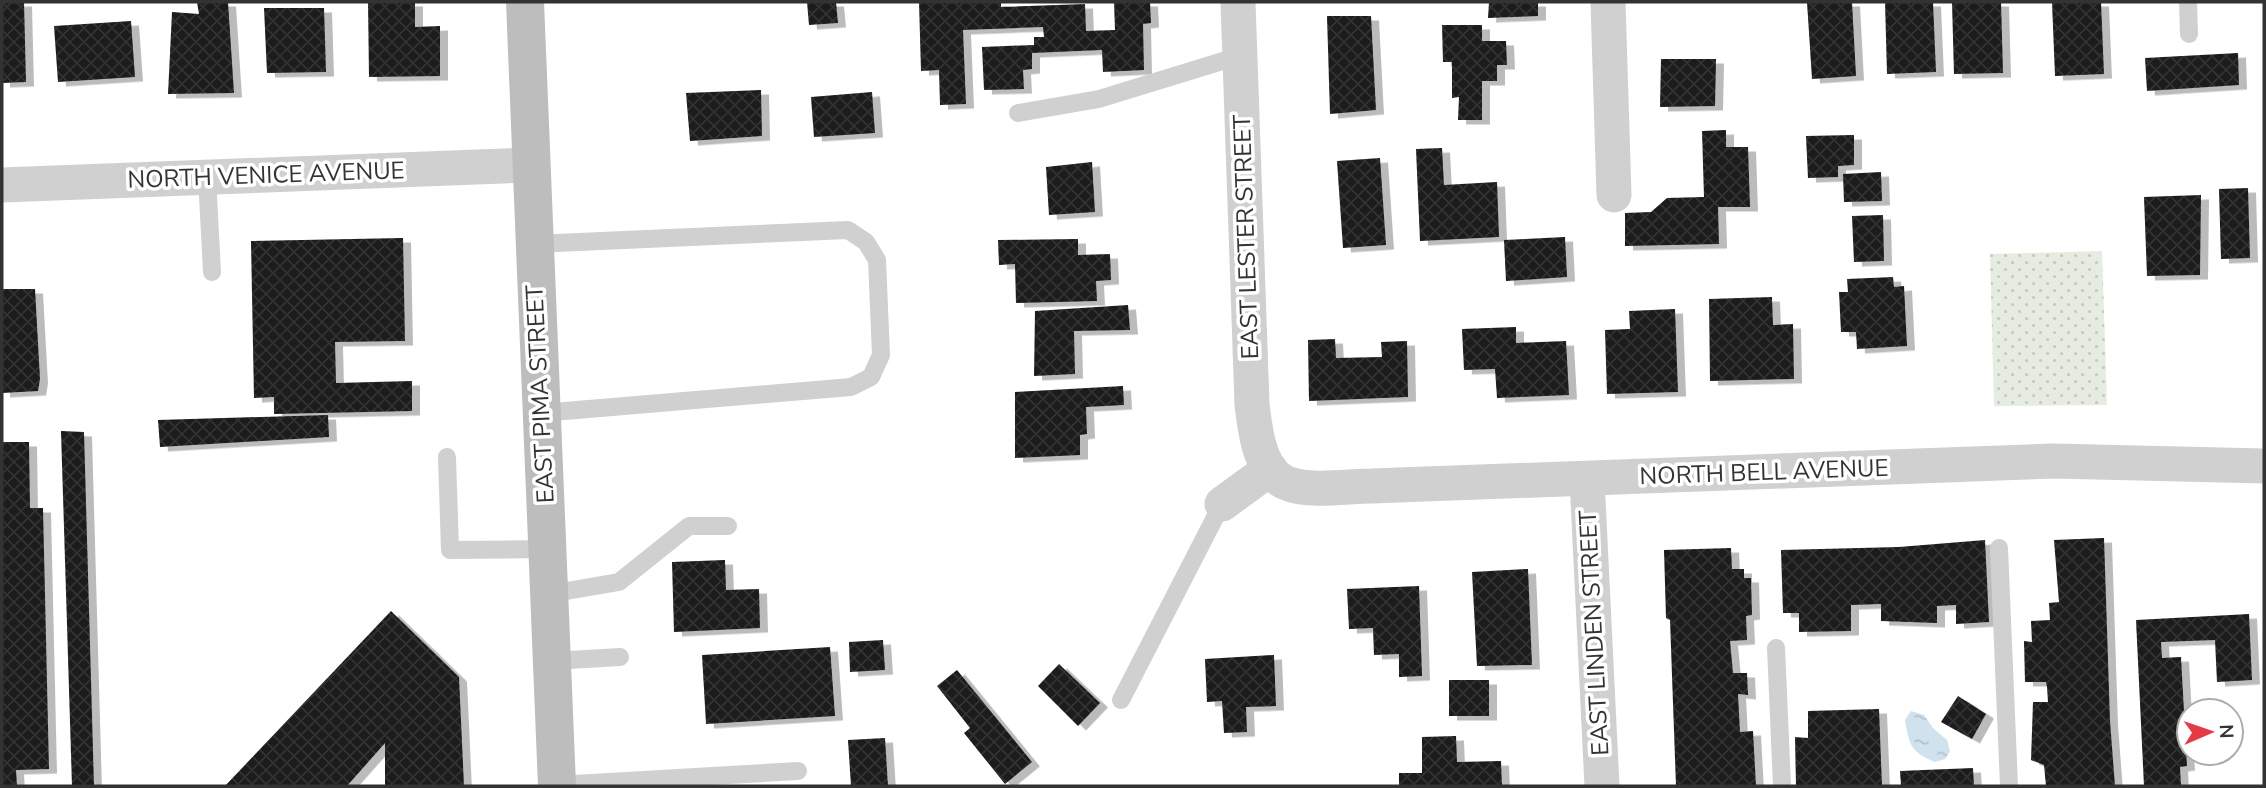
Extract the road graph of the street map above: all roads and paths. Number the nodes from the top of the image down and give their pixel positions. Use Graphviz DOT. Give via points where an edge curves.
graph roads {
  1 [pos="525,2"];
  2 [pos="1238,2"];
  3 [pos="1608,2"];
  4 [pos="2188,2"];
  5 [pos="2189,34"];
  6 [pos="1239,56"];
  7 [pos="1018,113"];
  8 [pos="530,165"];
  9 [pos="207,177"];
  10 [pos="2,185"];
  11 [pos="1614,195"];
  12 [pos="534,244"];
  13 [pos="212,272"];
  14 [pos="541,413"];
  15 [pos="447,457"];
  16 [pos="2264,466"];
  17 [pos="1270,469"];
  18 [pos="1587,479"];
  19 [pos="1222,504"];
  20 [pos="728,526"];
  21 [pos="1999,548"];
  22 [pos="547,549"];
  23 [pos="549,594"];
  24 [pos="1776,648"];
  25 [pos="620,657"];
  26 [pos="552,661"];
  27 [pos="1121,700"];
  28 [pos="798,771"];
  29 [pos="557,785"];
  30 [pos="1602,786"];
  31 [pos="1782,786"];
  32 [pos="2009,786"];
  1 -- 8 [label="street, EAST PIMA STREET"];
  2 -- 6 [label="street, EAST LESTER STREET"];
  3 -- 11 [label="street"];
  4 -- 5 [label="lane"];
  6 -- 7 [label="lane" via="1099,99"];
  6 -- 17 [label="street, EAST LESTER STREET" via="1252,404 1255,437"];
  8 -- 9 [label="street, NORTH VENICE AVENUE"];
  8 -- 12 [label="street, EAST PIMA STREET"];
  9 -- 10 [label="street, NORTH VENICE AVENUE"];
  9 -- 13 [label="lane"];
  12 -- 14 [label="street, EAST PIMA STREET"];
  12 -- 14 [label="lane" via="848,230 866,242 877,260 881,355 871,377 851,387"];
  14 -- 22 [label="street, EAST PIMA STREET"];
  15 -- 22 [label="lane" via="450,550"];
  16 -- 18 [label="street, NORTH BELL AVENUE" via="2054,461"];
  17 -- 18 [label="street, NORTH BELL AVENUE" via="1288,484 1317,487"];
  17 -- 19 [label="street"];
  18 -- 30 [label="street, EAST LINDEN STREET"];
  19 -- 27 [label="lane"];
  20 -- 23 [label="lane" via="689,526 619,583"];
  21 -- 32 [label="lane"];
  22 -- 23 [label="street, EAST PIMA STREET"];
  23 -- 26 [label="street, EAST PIMA STREET"];
  24 -- 31 [label="lane"];
  25 -- 26 [label="lane"];
  26 -- 29 [label="street, EAST PIMA STREET"];
  28 -- 29 [label="lane"];
}
